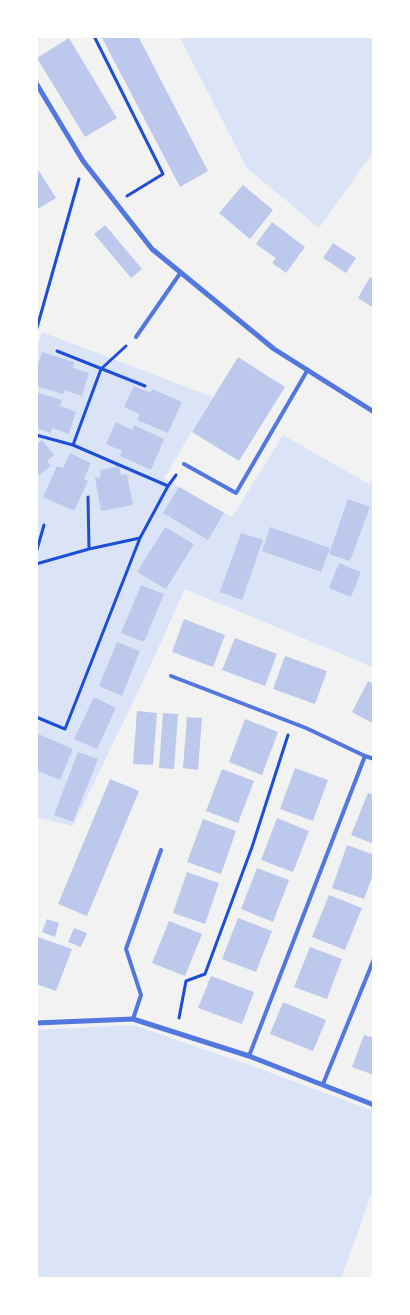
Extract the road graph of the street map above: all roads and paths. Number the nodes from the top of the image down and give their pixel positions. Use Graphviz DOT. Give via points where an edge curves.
graph roads {
  1 [pos="94,36"];
  2 [pos="36,84"];
  3 [pos="83,161"];
  4 [pos="116,203"];
  5 [pos="181,272"];
  6 [pos="36,331"];
  7 [pos="136,337"];
  8 [pos="57,351"];
  9 [pos="101,369"];
  10 [pos="307,371"];
  11 [pos="145,386"];
  12 [pos="374,412"];
  13 [pos="36,435"];
  14 [pos="73,444"];
  15 [pos="184,464"];
  16 [pos="88,496"];
  17 [pos="44,525"];
  18 [pos="140,538"];
  19 [pos="89,549"];
  20 [pos="36,553"];
  21 [pos="36,564"];
  22 [pos="171,676"];
  23 [pos="36,717"];
  24 [pos="292,722"];
  25 [pos="365,756"];
  26 [pos="374,759"];
  27 [pos="161,850"];
  28 [pos="374,958"];
  29 [pos="179,1018"];
  30 [pos="133,1019"];
  31 [pos="36,1023"];
  32 [pos="249,1056"];
  33 [pos="323,1084"];
  34 [pos="374,1105"];
  1 -- 4 [label="path" via="163,174"];
  2 -- 3 [label="street"];
  3 -- 4 [label="street"];
  3 -- 6 [label="path"];
  4 -- 5 [label="street" via="152,249"];
  5 -- 7 [label="lane"];
  5 -- 10 [label="street" via="274,349"];
  7 -- 9 [label="path"];
  8 -- 9 [label="path"];
  9 -- 11 [label="path"];
  9 -- 14 [label="path"];
  10 -- 12 [label="street"];
  10 -- 15 [label="lane" via="236,493"];
  13 -- 14 [label="path"];
  14 -- 18 [label="path" via="168,486"];
  16 -- 19 [label="path"];
  17 -- 20 [label="path"];
  18 -- 19 [label="path"];
  18 -- 23 [label="path" via="65,729"];
  19 -- 21 [label="path"];
  22 -- 24 [label="lane"];
  24 -- 25 [label="lane"];
  24 -- 29 [label="path" via="252,847 205,974 186,981"];
  25 -- 26 [label="lane"];
  25 -- 32 [label="lane"];
  27 -- 30 [label="lane" via="126,949 141,995"];
  28 -- 33 [label="lane"];
  30 -- 31 [label="street"];
  30 -- 32 [label="street"];
  32 -- 33 [label="street"];
  33 -- 34 [label="street"];
}
